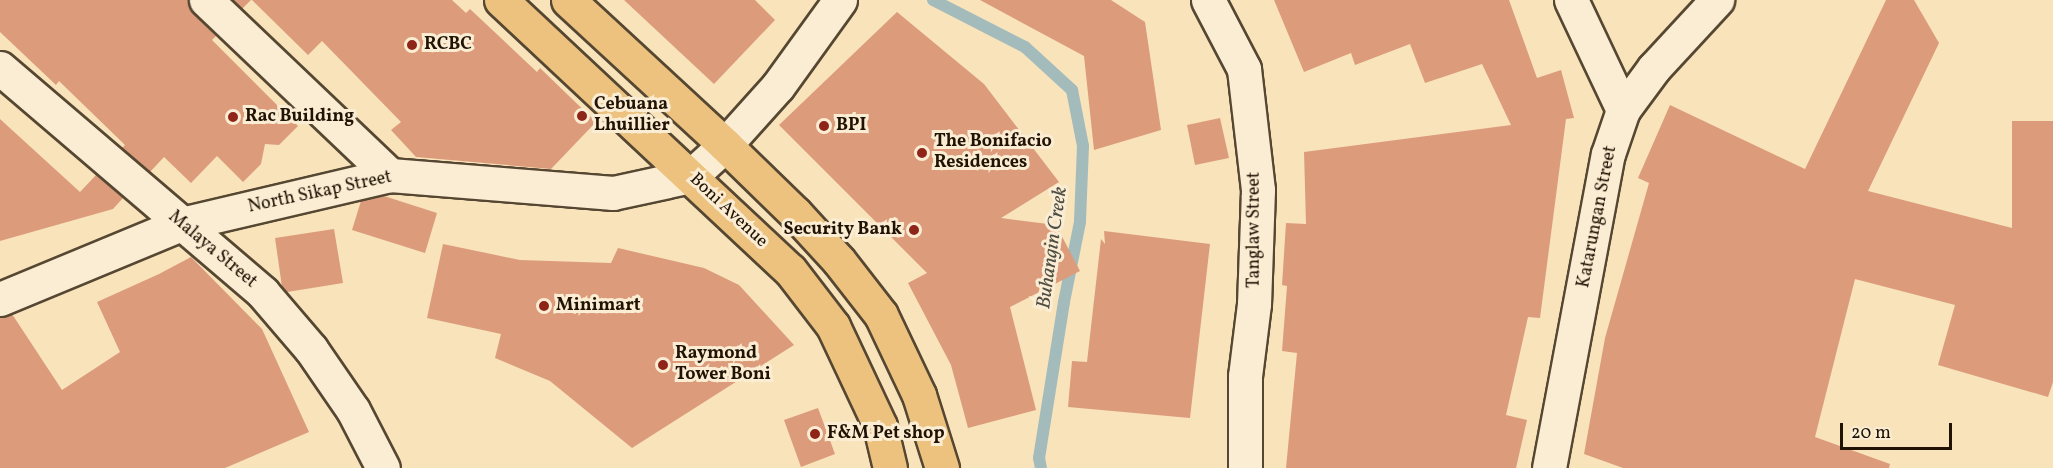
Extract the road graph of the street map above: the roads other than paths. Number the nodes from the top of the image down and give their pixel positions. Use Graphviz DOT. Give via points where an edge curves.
graph roads {
  1 [pos="207,0"];
  2 [pos="501,0"];
  3 [pos="568,0"];
  4 [pos="840,0"];
  5 [pos="1208,0"];
  6 [pos="1571,0"];
  7 [pos="1718,0"];
  8 [pos="0,68"];
  9 [pos="1623,110"];
  10 [pos="725,145"];
  11 [pos="390,175"];
  12 [pos="691,176"];
  13 [pos="181,224"];
  14 [pos="0,299"];
  15 [pos="383,468"];
  16 [pos="890,468"];
  17 [pos="942,468"];
  18 [pos="1245,468"];
  19 [pos="1549,468"];
  1 -- 11 [label="street"];
  2 -- 12 [label="main road, Boni Avenue"];
  3 -- 10 [label="main road"];
  4 -- 10 [label="street" via="778,86"];
  5 -- 18 [label="street, Tanglaw Street" via="1244,69 1258,190 1254,304 1245,376"];
  6 -- 9 [label="street"];
  7 -- 9 [label="street, Katarungan Street" via="1654,68"];
  8 -- 13 [label="street, Malaya Street"];
  9 -- 19 [label="street, Katarungan Street" via="1608,154"];
  10 -- 12 [label="street"];
  10 -- 17 [label="main road" via="839,261 881,315 919,395"];
  11 -- 12 [label="street, North Sikap Street" via="613,193"];
  11 -- 13 [label="street, North Sikap Street"];
  12 -- 16 [label="main road, Boni Avenue" via="790,270 833,326 880,426"];
  13 -- 14 [label="street, North Sikap Street"];
  13 -- 15 [label="street, Malaya Street" via="263,293 311,349 353,410"];
}
